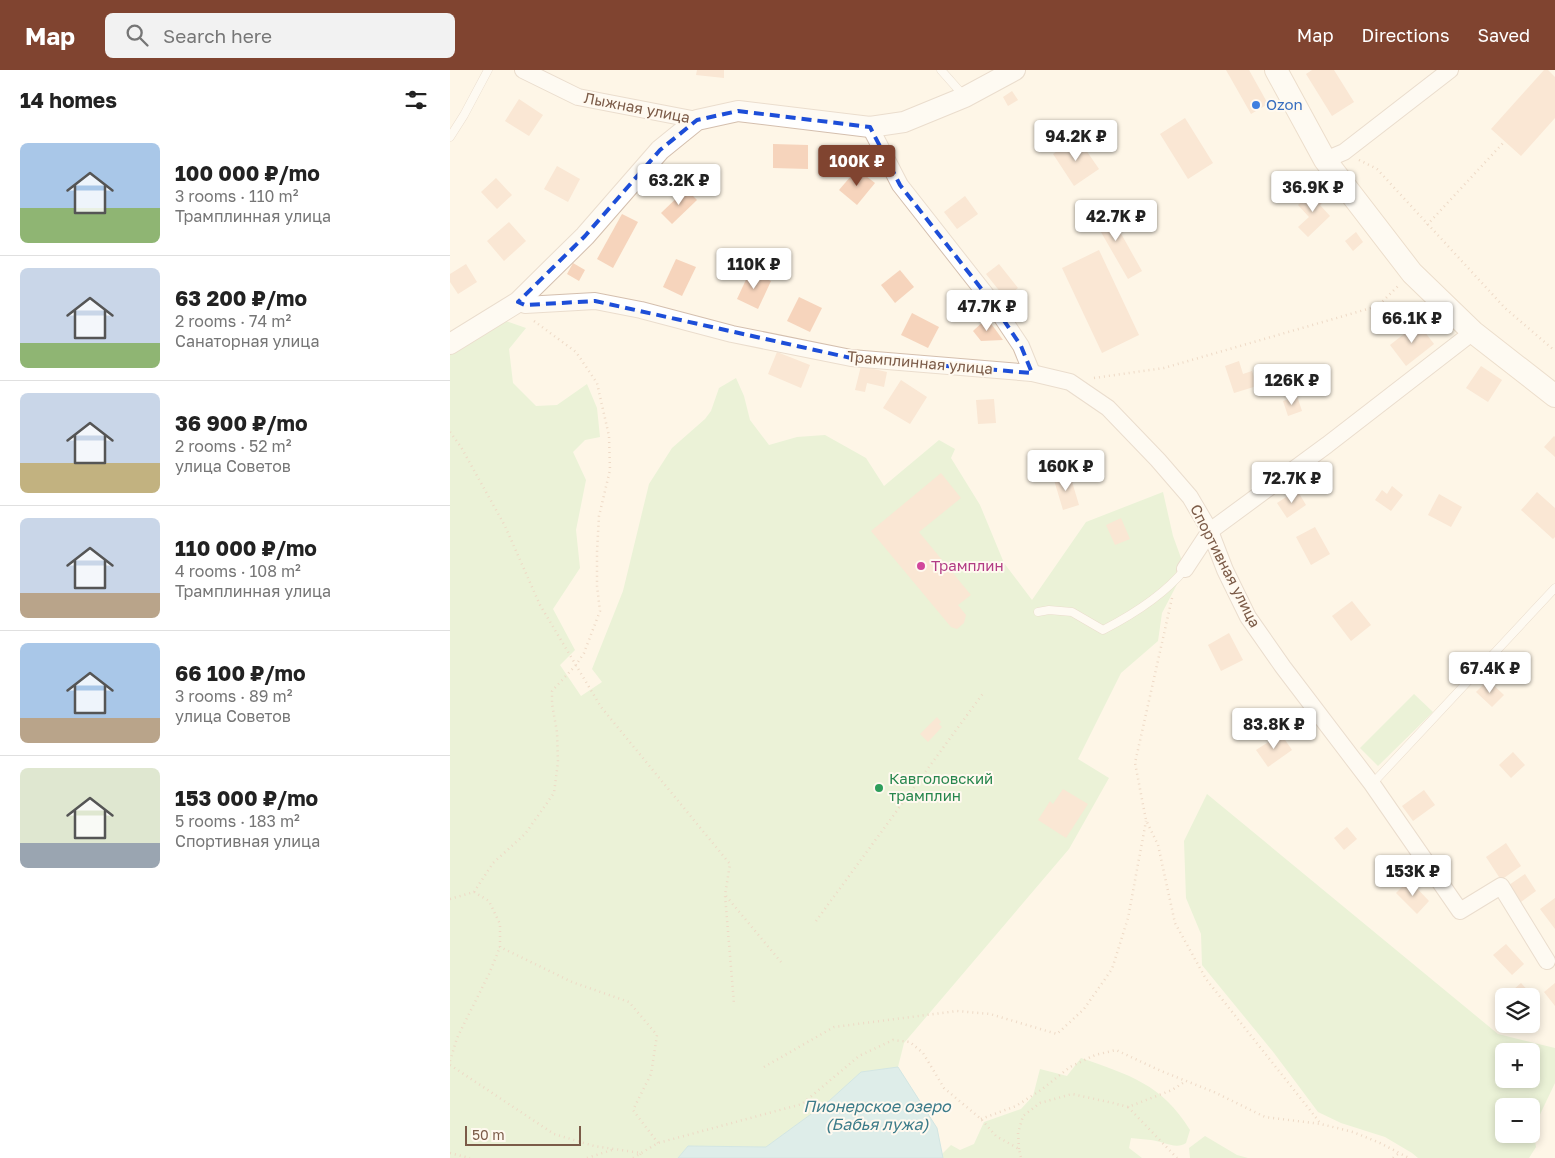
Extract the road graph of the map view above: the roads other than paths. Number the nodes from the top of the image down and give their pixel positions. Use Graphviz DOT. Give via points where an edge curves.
graph roads {
  1 [pos="488,70"];
  2 [pos="523,70"];
  3 [pos="941,70"];
  4 [pos="1015,70"];
  5 [pos="1276,70"];
  6 [pos="1450,70"];
  7 [pos="965,97"];
  8 [pos="698,120"];
  9 [pos="870,127"];
  10 [pos="450,137"];
  11 [pos="1334,156"];
  12 [pos="522,304"];
  13 [pos="1473,332"];
  14 [pos="450,344"];
  15 [pos="1032,373"];
  16 [pos="1555,396"];
  17 [pos="1210,531"];
  18 [pos="1185,569"];
  19 [pos="1555,588"];
  20 [pos="1038,612"];
  21 [pos="1372,784"];
  22 [pos="1548,961"];
  1 -- 10 [label="lane"];
  2 -- 8 [label="street, Лыжная улица" via="578,97"];
  3 -- 7 [label="lane"];
  4 -- 7 [label="street"];
  5 -- 11 [label="main road"];
  6 -- 11 [label="street"];
  7 -- 9 [label="street" via="904,122"];
  8 -- 9 [label="street" via="738,112"];
  8 -- 12 [label="street" via="660,150"];
  9 -- 15 [label="street" via="900,185 991,302 1020,346"];
  11 -- 13 [label="main road" via="1412,273"];
  12 -- 14 [label="street"];
  12 -- 15 [label="street, Трамплинная улица" via="595,301 851,358"];
  13 -- 16 [label="main road"];
  13 -- 17 [label="street"];
  15 -- 17 [label="street, Спортивная улица" via="1070,382 1108,408 1190,497"];
  17 -- 18 [label="street"];
  17 -- 21 [label="street, Спортивная улица" via="1248,617"];
  18 -- 20 [label="lane" via="1175,582 1103,630 1072,612"];
  19 -- 21 [label="lane"];
  21 -- 22 [label="street, Спортивная улица" via="1460,911 1501,886"];
}
